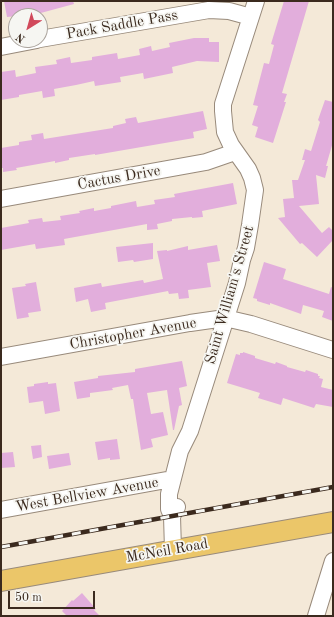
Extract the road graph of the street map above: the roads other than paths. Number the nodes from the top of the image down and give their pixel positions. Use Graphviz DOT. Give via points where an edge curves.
graph roads {
  1 [pos="256,1"];
  2 [pos="251,17"];
  3 [pos="48,38"];
  4 [pos="235,152"];
  5 [pos="1,199"];
  6 [pos="225,318"];
  7 [pos="333,350"];
  8 [pos="1,357"];
  9 [pos="190,431"];
  10 [pos="172,479"];
  11 [pos="128,487"];
  12 [pos="170,509"];
  13 [pos="1,510"];
  14 [pos="333,522"];
  15 [pos="173,550"];
  16 [pos="333,561"];
  17 [pos="1,581"];
  18 [pos="316,616"];
  1 -- 2 [label="street, Saint William's Street"];
  2 -- 3 [label="street, Pack Saddle Pass" via="229,11 209,10"];
  2 -- 4 [label="street, Saint William's Street" via="223,104 225,132"];
  4 -- 5 [label="street, Cactus Drive" via="206,162"];
  4 -- 6 [label="street, Saint William's Street" via="248,169 255,190 246,248"];
  6 -- 7 [label="street, Christopher Avenue"];
  6 -- 8 [label="street, Christopher Avenue"];
  6 -- 9 [label="street, Saint William's Street"];
  9 -- 10 [label="street, Saint William's Street" via="180,451"];
  9 -- 12 [label="street, Saint William's Street" via="187,461 176,500 177,507"];
  10 -- 11 [label="street, West Bellview Avenue"];
  10 -- 12 [label="street, Saint William's Street"];
  11 -- 12 [label="street" via="156,491"];
  11 -- 13 [label="street, West Bellview Avenue"];
  12 -- 15 [label="street, Saint William's Street"];
  14 -- 15 [label="main road, McNeil Road"];
  15 -- 17 [label="main road, McNeil Road"];
  16 -- 18 [label="street"];
}
